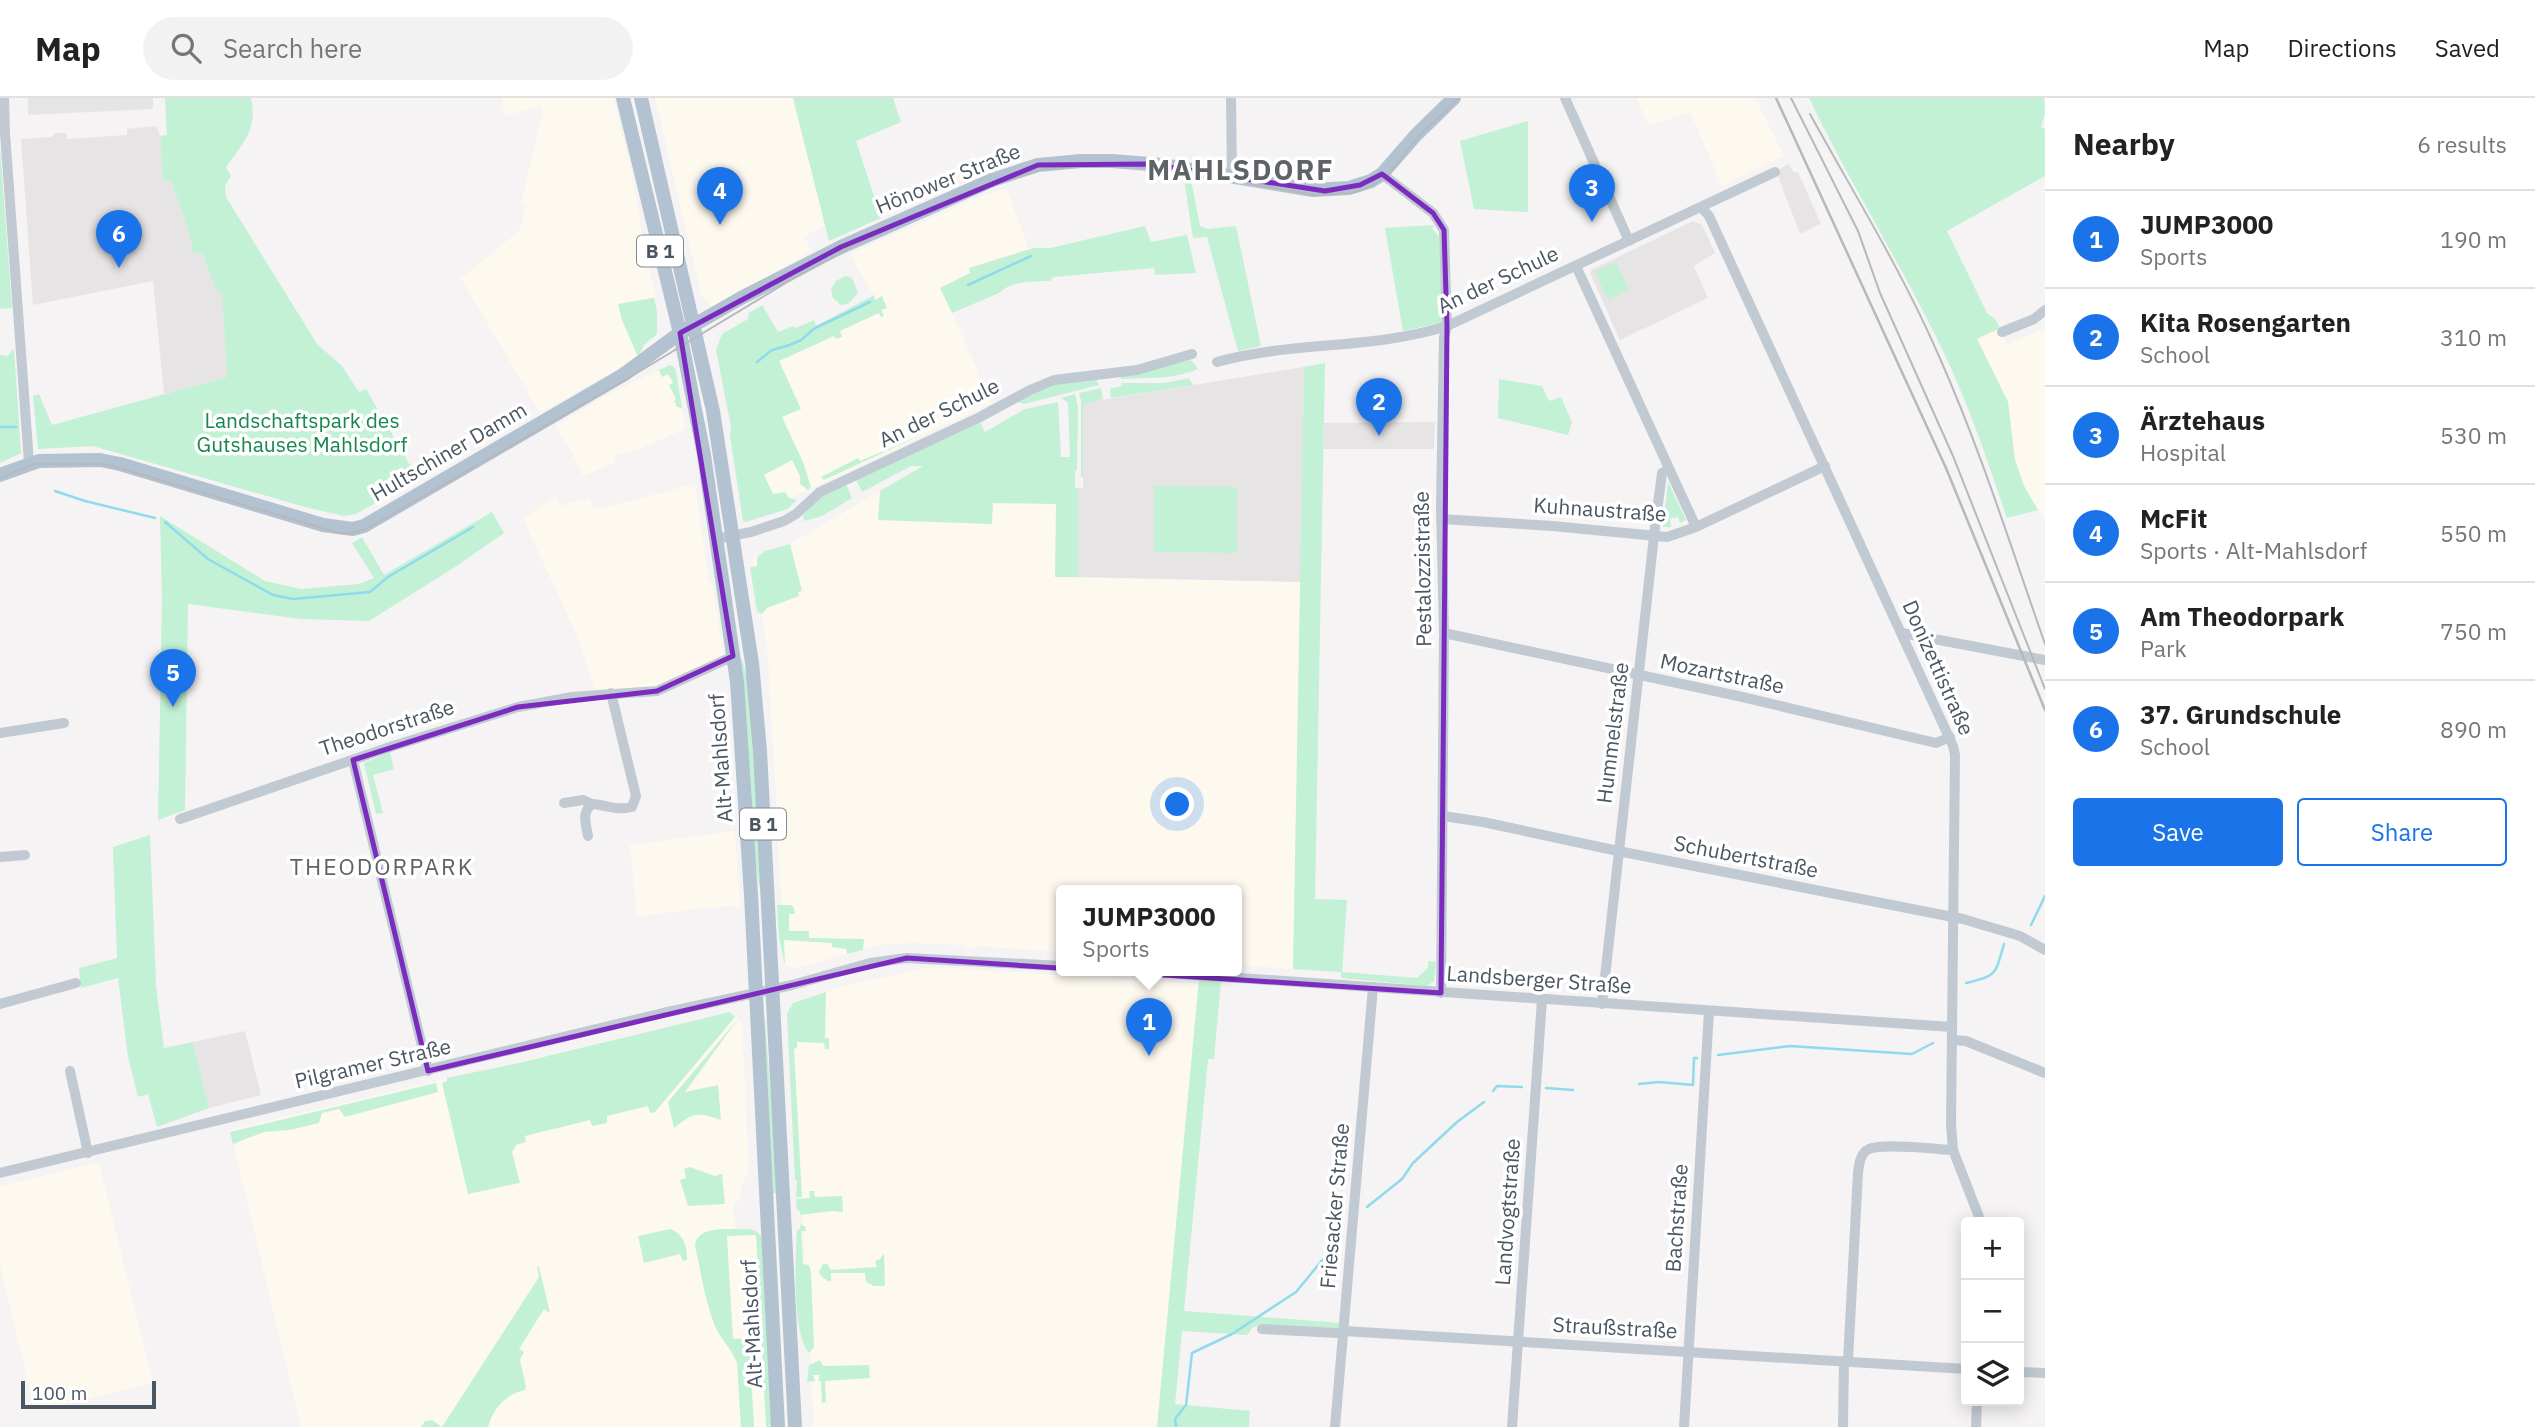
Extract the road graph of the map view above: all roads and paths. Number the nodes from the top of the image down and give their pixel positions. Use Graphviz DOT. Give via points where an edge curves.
graph roads {
  1 [pos="4,98"];
  2 [pos="623,98"];
  3 [pos="641,98"];
  4 [pos="1231,98"];
  5 [pos="1454,98"];
  6 [pos="1565,98"];
  7 [pos="1775,172"];
  8 [pos="1382,174"];
  9 [pos="1232,176"];
  10 [pos="1702,208"];
  11 [pos="1629,241"];
  12 [pos="1576,266"];
  13 [pos="2045,310"];
  14 [pos="694,325"];
  15 [pos="1447,326"];
  16 [pos="2001,332"];
  17 [pos="680,333"];
  18 [pos="1192,354"];
  19 [pos="1217,362"];
  20 [pos="29,463"];
  21 [pos="1825,466"];
  22 [pos="1668,470"];
  23 [pos="0,475"];
  24 [pos="1441,519"];
  25 [pos="1696,527"];
  26 [pos="1654,536"];
  27 [pos="724,538"];
  28 [pos="1444,633"];
  29 [pos="1902,633"];
  30 [pos="734,658"];
  31 [pos="2045,660"];
  32 [pos="1640,676"];
  33 [pos="611,693"];
  34 [pos="64,723"];
  35 [pos="0,733"];
  36 [pos="1950,737"];
  37 [pos="353,760"];
  38 [pos="564,803"];
  39 [pos="592,804"];
  40 [pos="1443,816"];
  41 [pos="180,819"];
  42 [pos="588,836"];
  43 [pos="1618,851"];
  44 [pos="25,855"];
  45 [pos="0,857"];
  46 [pos="1953,917"];
  47 [pos="2042,948"];
  48 [pos="1056,966"];
  49 [pos="1207,976"];
  50 [pos="76,984"];
  51 [pos="1373,988"];
  52 [pos="771,989"];
  53 [pos="755,992"];
  54 [pos="1441,993"];
  55 [pos="1542,1000"];
  56 [pos="0,1004"];
  57 [pos="1602,1004"];
  58 [pos="1709,1011"];
  59 [pos="1952,1027"];
  60 [pos="1952,1040"];
  61 [pos="428,1070"];
  62 [pos="70,1071"];
  63 [pos="2045,1073"];
  64 [pos="1953,1150"];
  65 [pos="88,1153"];
  66 [pos="0,1173"];
  67 [pos="1980,1217"];
  68 [pos="1262,1329"];
  69 [pos="1343,1331"];
  70 [pos="1518,1342"];
  71 [pos="1688,1352"];
  72 [pos="1846,1361"];
  73 [pos="1961,1369"];
  74 [pos="2024,1372"];
  75 [pos="2045,1373"];
  76 [pos="1977,1406"];
  77 [pos="778,1427"];
  78 [pos="795,1427"];
  79 [pos="1335,1427"];
  80 [pos="1512,1427"];
  81 [pos="1684,1427"];
  82 [pos="1843,1427"];
  83 [pos="1976,1427"];
  1 -- 20 [label="street"];
  2 -- 17 [label="main road, Alt-Mahlsdorf / B 1"];
  3 -- 14 [label="main road, Alt-Mahlsdorf / B 1"];
  4 -- 9 [label="street"];
  5 -- 8 [label="main road, Hönower Straße"];
  6 -- 11 [label="street"];
  7 -- 10 [label="street, An der Schule"];
  8 -- 9 [label="main road, Hönower Straße" via="1360,185 1325,191"];
  8 -- 15 [label="street, Pestalozzistraße" via="1433,213 1444,230"];
  9 -- 14 [label="main road, Hönower Straße" via="1112,161 1018,170 841,247"];
  10 -- 11 [label="street, An der Schule"];
  10 -- 21 [label="street, Donizettistraße"];
  11 -- 12 [label="street, An der Schule"];
  12 -- 15 [label="street, An der Schule"];
  12 -- 22 [label="street"];
  13 -- 16 [label="street"];
  14 -- 17 [label="main road, Hultschiner Damm"];
  14 -- 27 [label="main road, Alt-Mahlsdorf / B 1" via="717,433"];
  15 -- 19 [label="street, An der Schule" via="1369,343 1245,354"];
  15 -- 24 [label="street, Pestalozzistraße"];
  17 -- 20 [label="main road, Hultschiner Damm" via="623,375 353,529 323,525 120,464 100,460"];
  17 -- 27 [label="main road, Alt-Mahlsdorf / B 1"];
  18 -- 27 [label="street, An der Schule" via="1137,370 1054,380 820,492 784,521"];
  20 -- 23 [label="main road, Hultschiner Damm"];
  21 -- 25 [label="street, Kuhnaustraße"];
  21 -- 29 [label="street, Donizettistraße"];
  22 -- 25 [label="street"];
  22 -- 26 [label="street, Hummelstraße" via="1662,473"];
  24 -- 26 [label="street, Kuhnaustraße"];
  24 -- 28 [label="street, Pestalozzistraße"];
  25 -- 26 [label="street, Kuhnaustraße" via="1667,537"];
  26 -- 32 [label="street, Hummelstraße"];
  27 -- 30 [label="main road, Alt-Mahlsdorf / B 1"];
  27 -- 52 [label="main road, Alt-Mahlsdorf / B 1" via="752,663"];
  28 -- 32 [label="street, Mozartstraße"];
  28 -- 40 [label="street, Pestalozzistraße"];
  29 -- 31 [label="street"];
  29 -- 36 [label="street, Donizettistraße"];
  30 -- 33 [label="street, Theodorstraße" via="657,691"];
  30 -- 53 [label="main road, Alt-Mahlsdorf / B 1"];
  32 -- 36 [label="street, Mozartstraße" via="1936,743"];
  32 -- 43 [label="street, Hummelstraße"];
  33 -- 37 [label="street, Theodorstraße" via="518,707"];
  33 -- 39 [label="street" via="636,796 632,807 624,809"];
  34 -- 35 [label="street"];
  36 -- 46 [label="street, Donizettistraße" via="1955,755"];
  37 -- 41 [label="street, Theodorstraße"];
  37 -- 61 [label="street"];
  38 -- 39 [label="street" via="583,800"];
  39 -- 42 [label="street" via="584,818"];
  40 -- 43 [label="street, Schubertstraße"];
  40 -- 54 [label="street, Pestalozzistraße"];
  43 -- 46 [label="street, Schubertstraße"];
  43 -- 57 [label="street, Hummelstraße"];
  44 -- 45 [label="street"];
  46 -- 47 [label="street, Schubertstraße" via="2020,936"];
  46 -- 59 [label="street, Donizettistraße"];
  48 -- 52 [label="street" via="906,958"];
  49 -- 51 [label="street, Landsberger Straße"];
  50 -- 56 [label="street"];
  51 -- 54 [label="street, Landsberger Straße"];
  51 -- 69 [label="street, Friesacker Straße"];
  52 -- 53 [label="street"];
  52 -- 78 [label="main road, Alt-Mahlsdorf / B 1"];
  53 -- 61 [label="street, Pilgramer Straße"];
  53 -- 77 [label="main road, Alt-Mahlsdorf / B 1"];
  54 -- 55 [label="street, Landsberger Straße"];
  55 -- 57 [label="street, Landsberger Straße"];
  55 -- 70 [label="street, Landvogtstraße"];
  57 -- 58 [label="street, Landsberger Straße"];
  58 -- 59 [label="street, Landsberger Straße"];
  58 -- 71 [label="street, Bachstraße"];
  59 -- 60 [label="street, Donizettistraße"];
  60 -- 63 [label="street" via="1966,1041"];
  60 -- 64 [label="street, Donizettistraße"];
  61 -- 65 [label="street, Pilgramer Straße"];
  62 -- 65 [label="street"];
  64 -- 67 [label="street, Donizettistraße"];
  64 -- 72 [label="street" via="1884,1147 1869,1149 1860,1161"];
  65 -- 66 [label="street, Pilgramer Straße"];
  68 -- 69 [label="street, Straußstraße"];
  69 -- 70 [label="street, Straußstraße"];
  69 -- 79 [label="street, Friesacker Straße"];
  70 -- 71 [label="street, Straußstraße"];
  70 -- 80 [label="street, Landvogtstraße"];
  71 -- 72 [label="street, Straußstraße"];
  71 -- 81 [label="street, Bachstraße"];
  72 -- 73 [label="street, Straußstraße"];
  72 -- 82 [label="street"];
  74 -- 75 [label="street"];
  76 -- 83 [label="street"];
}
